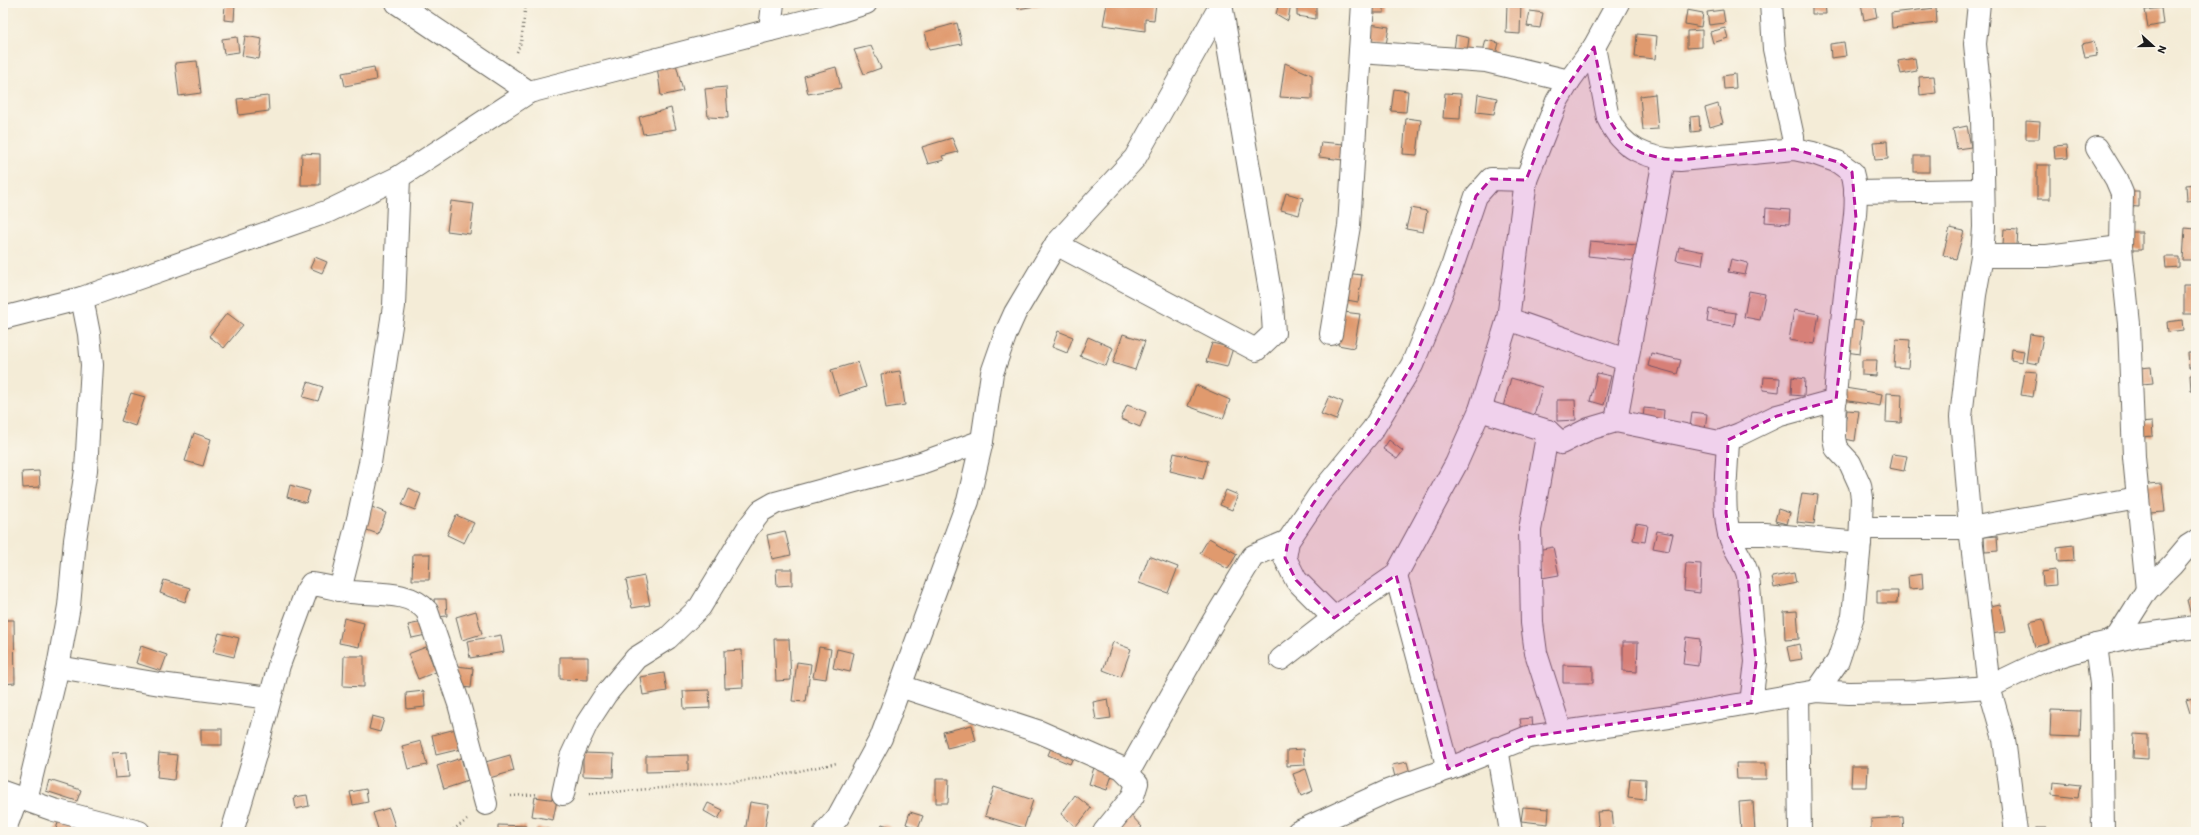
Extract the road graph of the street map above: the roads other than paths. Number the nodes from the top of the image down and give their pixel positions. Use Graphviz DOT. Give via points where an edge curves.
graph roads {
  1 [pos="397,3"];
  2 [pos="773,3"];
  3 [pos="866,3"];
  4 [pos="1363,3"];
  5 [pos="1618,3"];
  6 [pos="1771,3"];
  7 [pos="1979,3"];
  8 [pos="1222,4"];
  9 [pos="770,30"];
  10 [pos="1594,47"];
  11 [pos="1360,52"];
  12 [pos="1569,81"];
  13 [pos="529,92"];
  14 [pos="2097,148"];
  15 [pos="1794,149"];
  16 [pos="1664,159"];
  17 [pos="398,177"];
  18 [pos="1526,180"];
  19 [pos="1982,190"];
  20 [pos="1855,192"];
  21 [pos="1056,244"];
  22 [pos="2121,247"];
  23 [pos="1982,256"];
  24 [pos="82,298"];
  25 [pos="3,318"];
  26 [pos="1508,319"];
  27 [pos="1331,334"];
  28 [pos="1626,360"];
  29 [pos="1836,400"];
  30 [pos="1480,410"];
  31 [pos="1616,421"];
  32 [pos="1548,431"];
  33 [pos="1728,440"];
  34 [pos="982,441"];
  35 [pos="2138,498"];
  36 [pos="1970,528"];
  37 [pos="1729,534"];
  38 [pos="1861,536"];
  39 [pos="1288,541"];
  40 [pos="2196,541"];
  41 [pos="1396,575"];
  42 [pos="340,590"];
  43 [pos="2147,590"];
  44 [pos="1334,618"];
  45 [pos="2196,627"];
  46 [pos="2103,643"];
  47 [pos="1281,659"];
  48 [pos="58,667"];
  49 [pos="900,686"];
  50 [pos="1989,687"];
  51 [pos="1808,693"];
  52 [pos="270,698"];
  53 [pos="1751,703"];
  54 [pos="1562,732"];
  55 [pos="1497,748"];
  56 [pos="1448,769"];
  57 [pos="1128,772"];
  58 [pos="563,794"];
  59 [pos="15,797"];
  60 [pos="486,804"];
  61 [pos="4,832"];
  62 [pos="139,832"];
  63 [pos="232,832"];
  64 [pos="825,832"];
  65 [pos="1104,832"];
  66 [pos="1298,832"];
  67 [pos="1511,832"];
  68 [pos="1800,832"];
  69 [pos="2016,832"];
  70 [pos="2103,832"];
  1 -- 13 [label="street"];
  2 -- 9 [label="street"];
  3 -- 9 [label="street"];
  4 -- 11 [label="street"];
  5 -- 10 [label="street"];
  6 -- 15 [label="street" via="1774,49"];
  7 -- 19 [label="street" via="1976,44 1982,117"];
  8 -- 21 [label="street" via="1135,158"];
  8 -- 21 [label="street" via="1272,303 1274,333 1256,350"];
  9 -- 13 [label="street"];
  10 -- 12 [label="street"];
  10 -- 16 [label="street" via="1608,118 1613,128 1625,144 1642,153"];
  11 -- 12 [label="street" via="1486,60"];
  11 -- 27 [label="street" via="1349,226"];
  12 -- 18 [label="street" via="1546,125"];
  13 -- 17 [label="street"];
  14 -- 22 [label="street" via="2122,193"];
  15 -- 16 [label="street"];
  15 -- 20 [label="street" via="1813,153 1846,166 1852,172"];
  16 -- 28 [label="street" via="1647,260"];
  17 -- 24 [label="street" via="329,211"];
  17 -- 42 [label="street" via="394,306 370,463"];
  18 -- 26 [label="street"];
  18 -- 39 [label="street" via="1491,179 1476,196 1451,270 1412,365 1373,429 1319,495"];
  19 -- 20 [label="street"];
  19 -- 23 [label="street"];
  20 -- 29 [label="street" via="1856,218 1843,313"];
  21 -- 34 [label="street" via="1006,333 992,373"];
  22 -- 23 [label="street" via="2046,256"];
  22 -- 35 [label="street" via="2129,324"];
  23 -- 36 [label="street" via="1961,417"];
  24 -- 25 [label="street"];
  24 -- 48 [label="street" via="92,364 86,470 75,540 69,606"];
  26 -- 28 [label="street"];
  26 -- 30 [label="street"];
  28 -- 31 [label="street"];
  29 -- 33 [label="street" via="1776,416"];
  29 -- 38 [label="street" via="1835,444 1850,463 1860,485"];
  30 -- 32 [label="street"];
  30 -- 41 [label="street" via="1456,464"];
  31 -- 32 [label="street" via="1589,429 1561,443"];
  31 -- 33 [label="street" via="1714,442"];
  32 -- 54 [label="street" via="1530,530 1532,623 1536,653"];
  33 -- 37 [label="street" via="1726,513"];
  34 -- 49 [label="street" via="968,501"];
  34 -- 58 [label="street" via="921,463 782,501 761,512 748,528 700,607 668,638 636,658 606,694 587,723 571,757"];
  35 -- 36 [label="street"];
  35 -- 43 [label="street"];
  36 -- 38 [label="street"];
  36 -- 50 [label="street"];
  37 -- 38 [label="street"];
  37 -- 53 [label="street" via="1747,568 1756,662"];
  38 -- 51 [label="street" via="1853,616 1838,661"];
  39 -- 44 [label="street" via="1285,558 1296,580"];
  39 -- 57 [label="street" via="1253,556"];
  40 -- 43 [label="street" via="2188,546"];
  41 -- 44 [label="street"];
  41 -- 56 [label="street"];
  42 -- 52 [label="street" via="318,584 308,586 279,665"];
  42 -- 60 [label="street" via="394,595 418,602 427,611 459,704"];
  43 -- 46 [label="street" via="2118,636"];
  44 -- 47 [label="street"];
  45 -- 46 [label="street"];
  46 -- 50 [label="street" via="2041,662"];
  46 -- 70 [label="street"];
  48 -- 52 [label="street" via="160,684"];
  48 -- 59 [label="street"];
  49 -- 57 [label="street" via="1040,732"];
  49 -- 64 [label="street" via="881,738 838,817"];
  50 -- 51 [label="street" via="1917,692"];
  50 -- 69 [label="street" via="2004,739"];
  51 -- 53 [label="street"];
  51 -- 68 [label="street"];
  52 -- 63 [label="street"];
  53 -- 54 [label="street"];
  54 -- 55 [label="street" via="1528,737"];
  55 -- 56 [label="street"];
  55 -- 67 [label="street"];
  56 -- 66 [label="street" via="1390,790"];
  57 -- 65 [label="street" via="1137,783 1133,796"];
  59 -- 61 [label="street"];
  59 -- 62 [label="street"];
}
